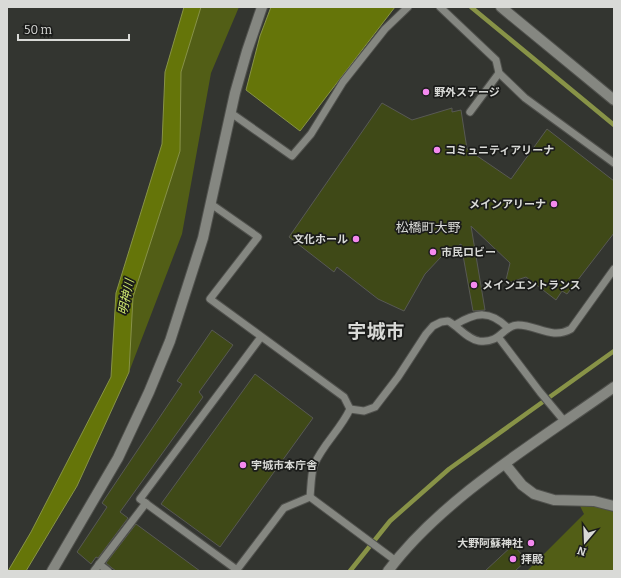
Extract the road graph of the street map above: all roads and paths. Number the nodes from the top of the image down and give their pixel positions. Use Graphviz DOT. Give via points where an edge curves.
graph roads {
  1 [pos="262,7"];
  2 [pos="408,7"];
  3 [pos="440,7"];
  4 [pos="501,7"];
  5 [pos="499,73"];
  6 [pos="614,100"];
  7 [pos="470,112"];
  8 [pos="231,113"];
  9 [pos="614,163"];
  10 [pos="211,204"];
  11 [pos="614,269"];
  12 [pos="455,324"];
  13 [pos="508,328"];
  14 [pos="261,337"];
  15 [pos="499,338"];
  16 [pos="614,387"];
  17 [pos="350,409"];
  18 [pos="565,422"];
  19 [pos="506,464"];
  20 [pos="310,497"];
  21 [pos="146,503"];
  22 [pos="614,506"];
  23 [pos="99,564"];
  24 [pos="393,567"];
  25 [pos="52,571"];
  26 [pos="94,571"];
  27 [pos="108,571"];
  28 [pos="236,571"];
  1 -- 8 [label="street" via="247,51"];
  2 -- 8 [label="lane" via="384,29 343,82 318,124 292,156"];
  3 -- 5 [label="lane" via="496,60"];
  4 -- 6 [label="street"];
  5 -- 7 [label="lane"];
  5 -- 9 [label="lane" via="525,98"];
  8 -- 10 [label="street"];
  10 -- 14 [label="lane" via="258,237 210,299"];
  10 -- 25 [label="street" via="187,291 149,392 118,458"];
  11 -- 13 [label="lane" via="571,329 565,332 544,332 516,325"];
  12 -- 13 [label="lane" via="465,318 489,315 498,318"];
  12 -- 15 [label="lane" via="479,341"];
  12 -- 17 [label="lane" via="448,321 433,326 374,407 364,411"];
  13 -- 15 [label="lane"];
  14 -- 17 [label="lane" via="344,397"];
  14 -- 21 [label="lane" via="140,499"];
  15 -- 18 [label="lane"];
  16 -- 18 [label="street"];
  17 -- 20 [label="lane" via="320,452 313,467"];
  18 -- 19 [label="street"];
  19 -- 22 [label="street" via="522,485 534,494 554,500 594,501"];
  19 -- 24 [label="street" via="444,513"];
  20 -- 24 [label="lane" via="384,551"];
  20 -- 28 [label="lane" via="284,508"];
  21 -- 23 [label="lane"];
  21 -- 28 [label="lane"];
  23 -- 26 [label="lane"];
  23 -- 27 [label="lane"];
}
